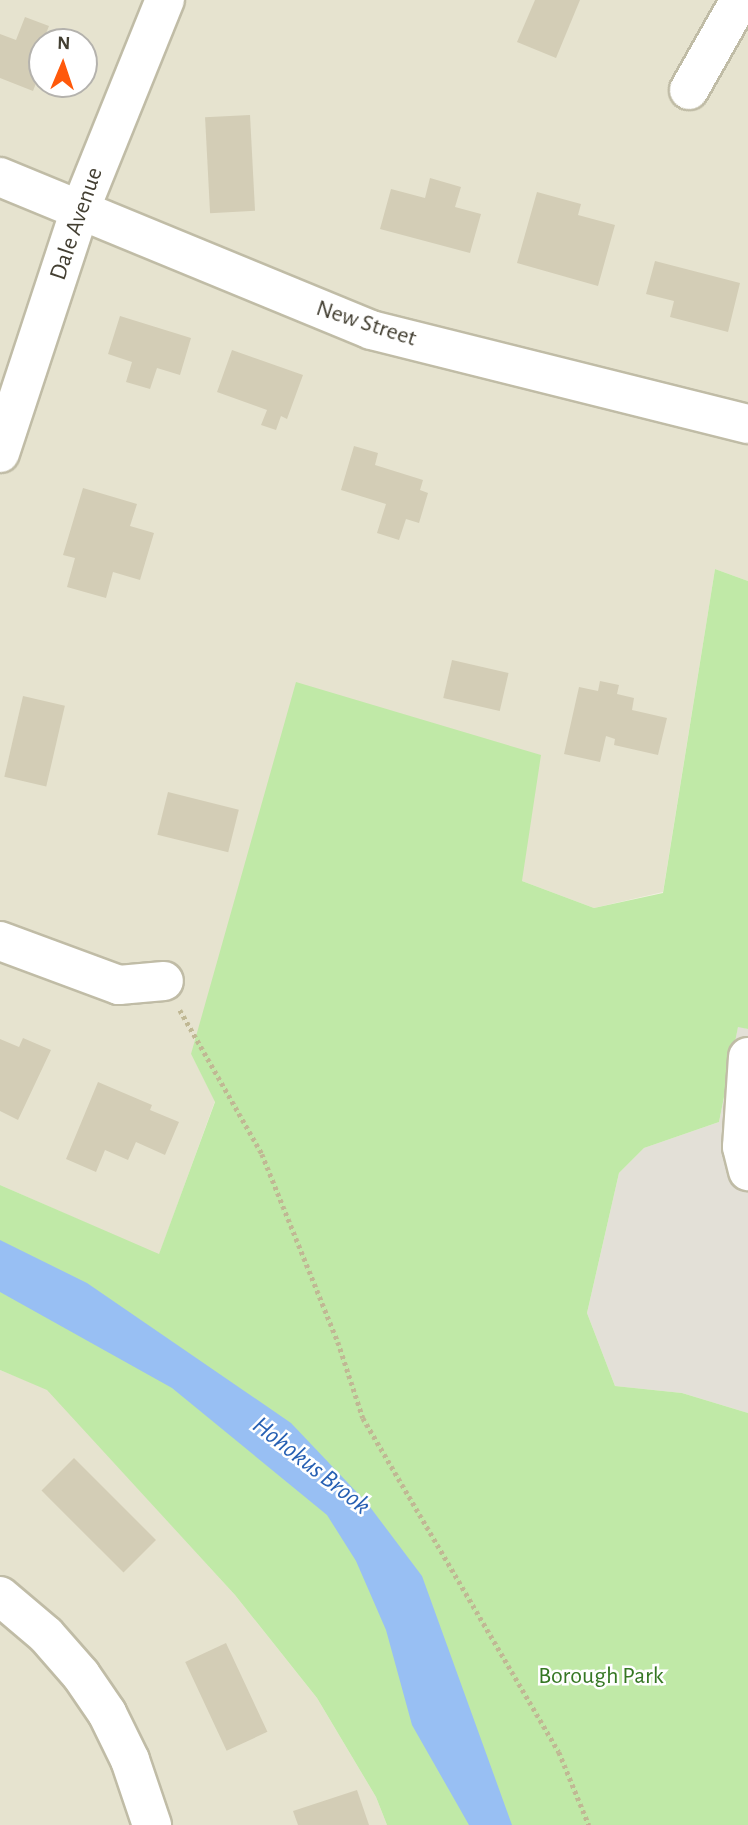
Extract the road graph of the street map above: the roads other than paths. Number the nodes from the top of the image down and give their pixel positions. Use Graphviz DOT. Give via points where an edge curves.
graph roads {
  1 [pos="165,0"];
  2 [pos="740,0"];
  3 [pos="689,90"];
  4 [pos="0,177"];
  5 [pos="80,210"];
  6 [pos="748,424"];
  7 [pos="0,453"];
  8 [pos="0,941"];
  9 [pos="164,981"];
  10 [pos="748,1057"];
  11 [pos="748,1171"];
  12 [pos="0,1596"];
  13 [pos="152,1825"];
  1 -- 5 [label="street, Dale Avenue"];
  2 -- 3 [label="street"];
  4 -- 5 [label="street, New Street"];
  5 -- 6 [label="street, New Street" via="371,330"];
  5 -- 7 [label="street, Dale Avenue"];
  8 -- 9 [label="street" via="119,985"];
  10 -- 11 [label="street" via="742,1147"];
  12 -- 13 [label="street" via="46,1635 88,1684 130,1760"];
}
